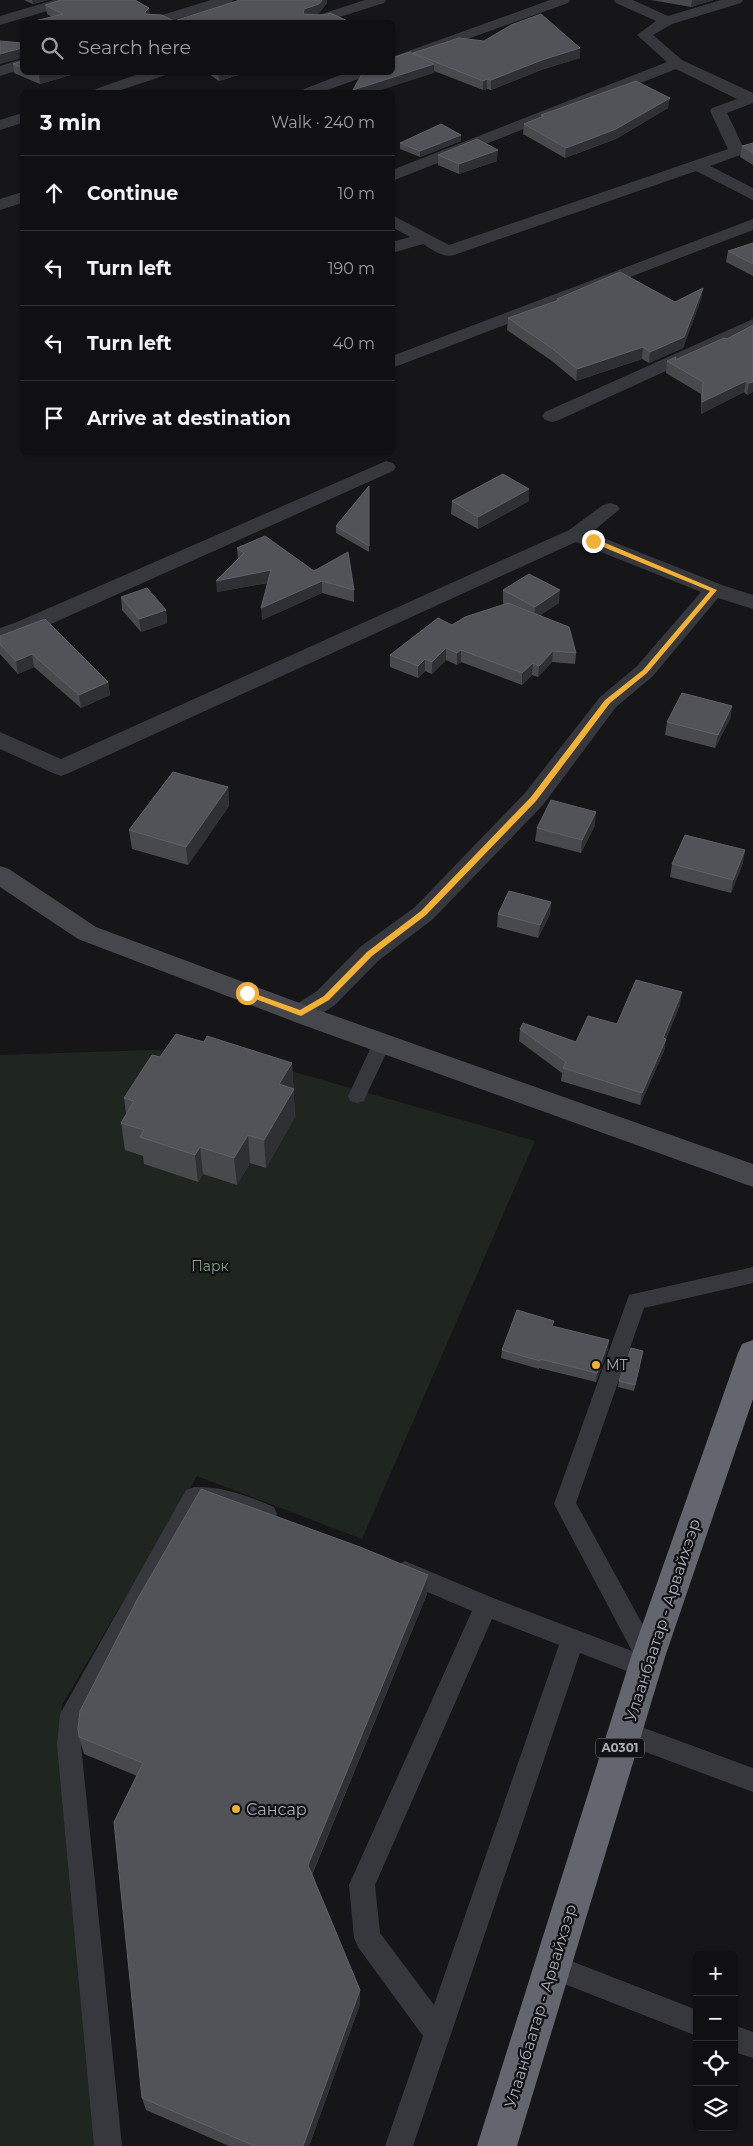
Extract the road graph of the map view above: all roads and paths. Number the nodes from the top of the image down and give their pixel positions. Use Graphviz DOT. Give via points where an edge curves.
graph roads {
  1 [pos="69,0"];
  2 [pos="226,0"];
  3 [pos="379,0"];
  4 [pos="563,0"];
  5 [pos="621,0"];
  6 [pos="736,0"];
  7 [pos="161,20"];
  8 [pos="317,20"];
  9 [pos="0,21"];
  10 [pos="667,21"];
  11 [pos="395,61"];
  12 [pos="677,63"];
  13 [pos="20,65"];
  14 [pos="0,71"];
  15 [pos="152,75"];
  16 [pos="356,75"];
  17 [pos="107,90"];
  18 [pos="314,90"];
  19 [pos="751,98"];
  20 [pos="20,119"];
  21 [pos="0,125"];
  22 [pos="696,165"];
  23 [pos="395,175"];
  24 [pos="753,195"];
  25 [pos="20,198"];
  26 [pos="0,205"];
  27 [pos="395,222"];
  28 [pos="753,224"];
  29 [pos="424,238"];
  30 [pos="395,247"];
  31 [pos="753,324"];
  32 [pos="395,362"];
  33 [pos="552,416"];
  34 [pos="386,467"];
  35 [pos="610,509"];
  36 [pos="576,534"];
  37 [pos="714,590"];
  38 [pos="753,602"];
  39 [pos="0,635"];
  40 [pos="0,740"];
  41 [pos="0,875"];
  42 [pos="301,1014"];
  43 [pos="382,1043"];
  44 [pos="357,1096"];
  45 [pos="753,1176"];
  46 [pos="753,1275"];
  47 [pos="753,1353"];
  48 [pos="284,1522"];
  49 [pos="385,1564"];
  50 [pos="486,1606"];
  51 [pos="573,1639"];
  52 [pos="647,1662"];
  53 [pos="625,1733"];
  54 [pos="753,1780"];
  55 [pos="553,1967"];
  56 [pos="693,2021"];
  57 [pos="438,2033"];
  58 [pos="738,2039"];
  59 [pos="753,2045"];
  60 [pos="108,2146"];
  61 [pos="399,2146"];
  62 [pos="497,2146"];
  1 -- 9 [label="street"];
  2 -- 7 [label="street"];
  3 -- 8 [label="street"];
  4 -- 11 [label="street"];
  5 -- 10 [label="street"];
  6 -- 10 [label="street"];
  10 -- 12 [label="street" via="644,35"];
  12 -- 19 [label="street"];
  12 -- 23 [label="street"];
  13 -- 14 [label="street"];
  15 -- 17 [label="street"];
  16 -- 18 [label="street"];
  19 -- 22 [label="street" via="718,111 737,151"];
  20 -- 21 [label="street"];
  22 -- 24 [label="street"];
  22 -- 29 [label="street" via="448,251"];
  25 -- 26 [label="street"];
  27 -- 29 [label="street"];
  28 -- 32 [label="street"];
  29 -- 30 [label="street"];
  31 -- 33 [label="street"];
  34 -- 39 [label="street" via="25,627"];
  35 -- 36 [label="street"];
  36 -- 37 [label="street"];
  36 -- 40 [label="street" via="60,768"];
  37 -- 38 [label="street"];
  37 -- 42 [label="street" via="645,671 608,702 534,799 424,913 370,954 326,998"];
  41 -- 42 [label="street" via="87,933"];
  42 -- 43 [label="street"];
  43 -- 44 [label="lane"];
  43 -- 45 [label="street"];
  46 -- 52 [label="lane" via="636,1301 566,1504"];
  47 -- 52 [label="highway, Улаанбаатар - Арвайхээр / A0301"];
  48 -- 60 [label="lane" via="228,1499 194,1497 72,1714 68,1744"];
  49 -- 50 [label="lane"];
  50 -- 51 [label="lane"];
  50 -- 57 [label="lane" via="362,1886 367,1938"];
  51 -- 52 [label="lane"];
  51 -- 57 [label="lane"];
  52 -- 53 [label="highway, Улаанбаатар - Арвайхээр / A0301"];
  53 -- 54 [label="lane"];
  53 -- 55 [label="highway, Улаанбаатар - Арвайхээр / A0301"];
  55 -- 56 [label="lane"];
  55 -- 62 [label="highway, Улаанбаатар - Арвайхээр / A0301"];
  57 -- 61 [label="lane"];
  58 -- 59 [label="lane"];
}
